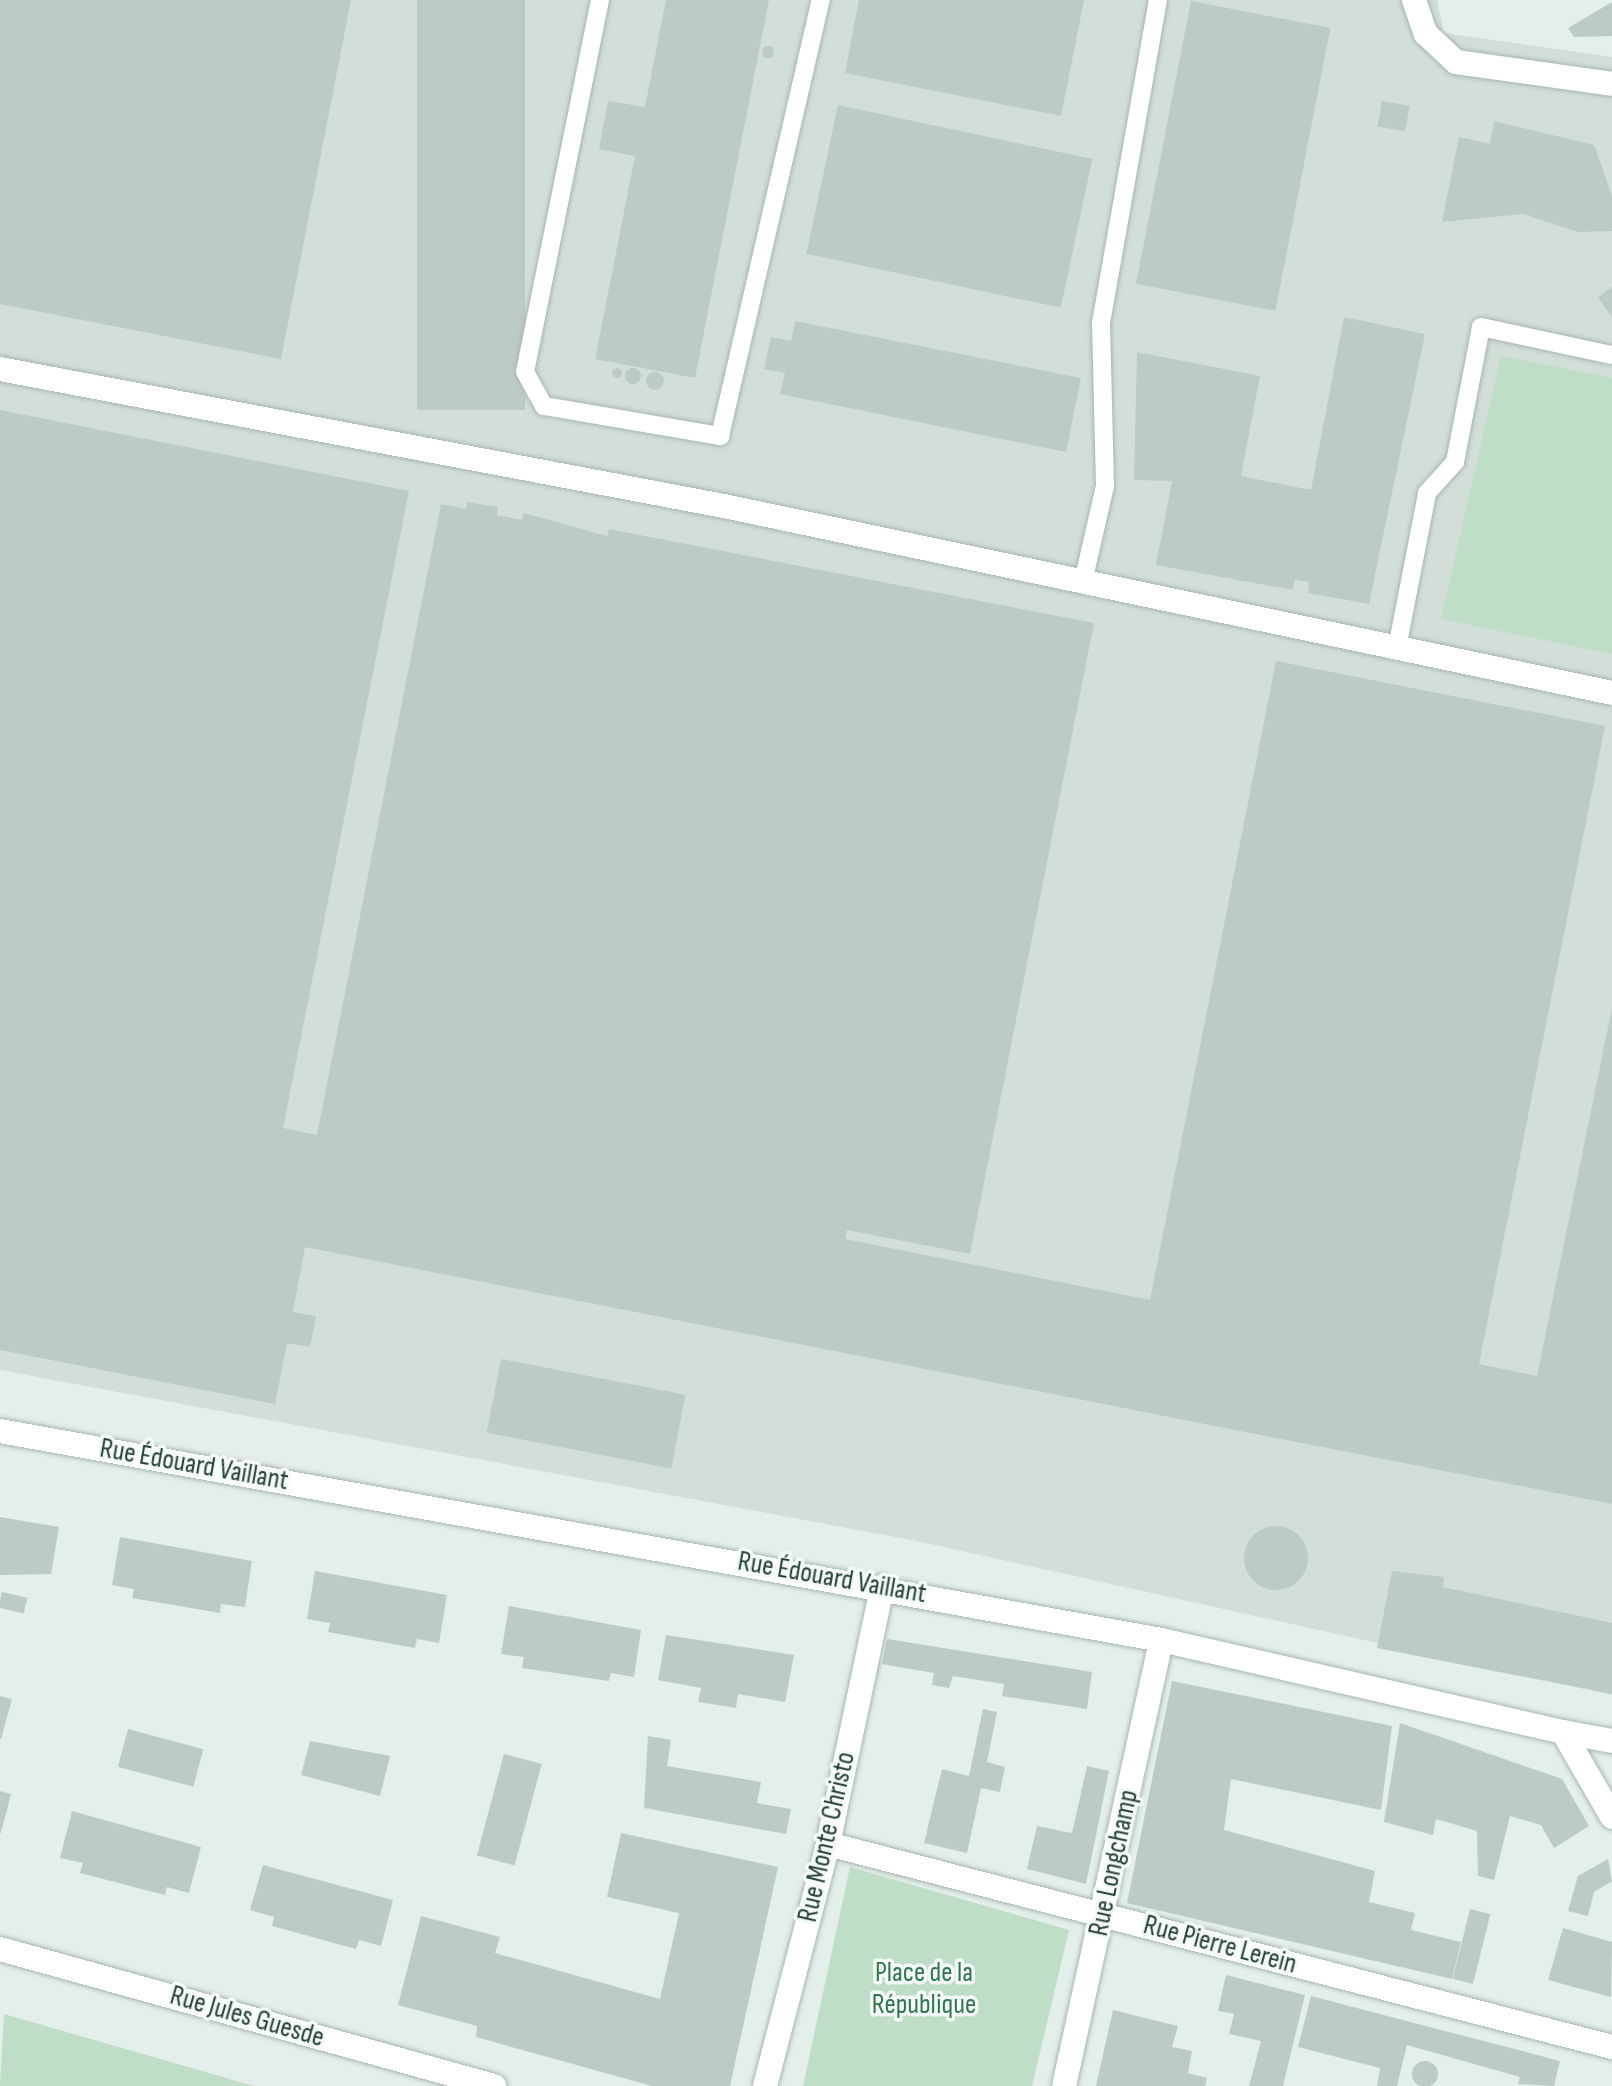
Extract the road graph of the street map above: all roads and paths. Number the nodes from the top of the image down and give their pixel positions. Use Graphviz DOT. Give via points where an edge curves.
graph roads {
  1 [pos="600,0"];
  2 [pos="821,0"];
  3 [pos="1158,0"];
  4 [pos="1414,0"];
  5 [pos="1612,84"];
  6 [pos="1612,355"];
  7 [pos="0,369"];
  8 [pos="1083,582"];
  9 [pos="1397,648"];
  10 [pos="1612,693"];
  11 [pos="0,1431"];
  12 [pos="882,1587"];
  13 [pos="1161,1640"];
  14 [pos="1563,1732"];
  15 [pos="1612,1741"];
  16 [pos="1612,1817"];
  17 [pos="828,1844"];
  18 [pos="1103,1915"];
  19 [pos="0,1949"];
  20 [pos="1612,2047"];
  21 [pos="494,2086"];
  22 [pos="765,2086"];
  23 [pos="1064,2086"];
  1 -- 2 [label="lane" via="525,372 544,406 720,436"];
  3 -- 8 [label="lane" via="1101,323 1105,486"];
  4 -- 5 [label="street" via="1426,34 1456,62"];
  6 -- 9 [label="lane" via="1481,327 1455,462 1427,493"];
  7 -- 8 [label="street"];
  8 -- 9 [label="street"];
  9 -- 10 [label="street"];
  11 -- 12 [label="street, Rue Édouard Vaillant"];
  12 -- 13 [label="street, Rue Édouard Vaillant"];
  12 -- 17 [label="street, Rue Monte Christo"];
  13 -- 14 [label="street, Rue Édouard Vaillant"];
  13 -- 18 [label="street, Rue Longchamp"];
  14 -- 15 [label="street, Rue Édouard Vaillant"];
  14 -- 16 [label="street"];
  17 -- 18 [label="street, Rue Pierre Lerein"];
  17 -- 22 [label="street, Rue Monte Christo"];
  18 -- 20 [label="street, Rue Pierre Lerein"];
  18 -- 23 [label="street, Rue Longchamp"];
  19 -- 21 [label="street, Rue Jules Guesde"];
}
